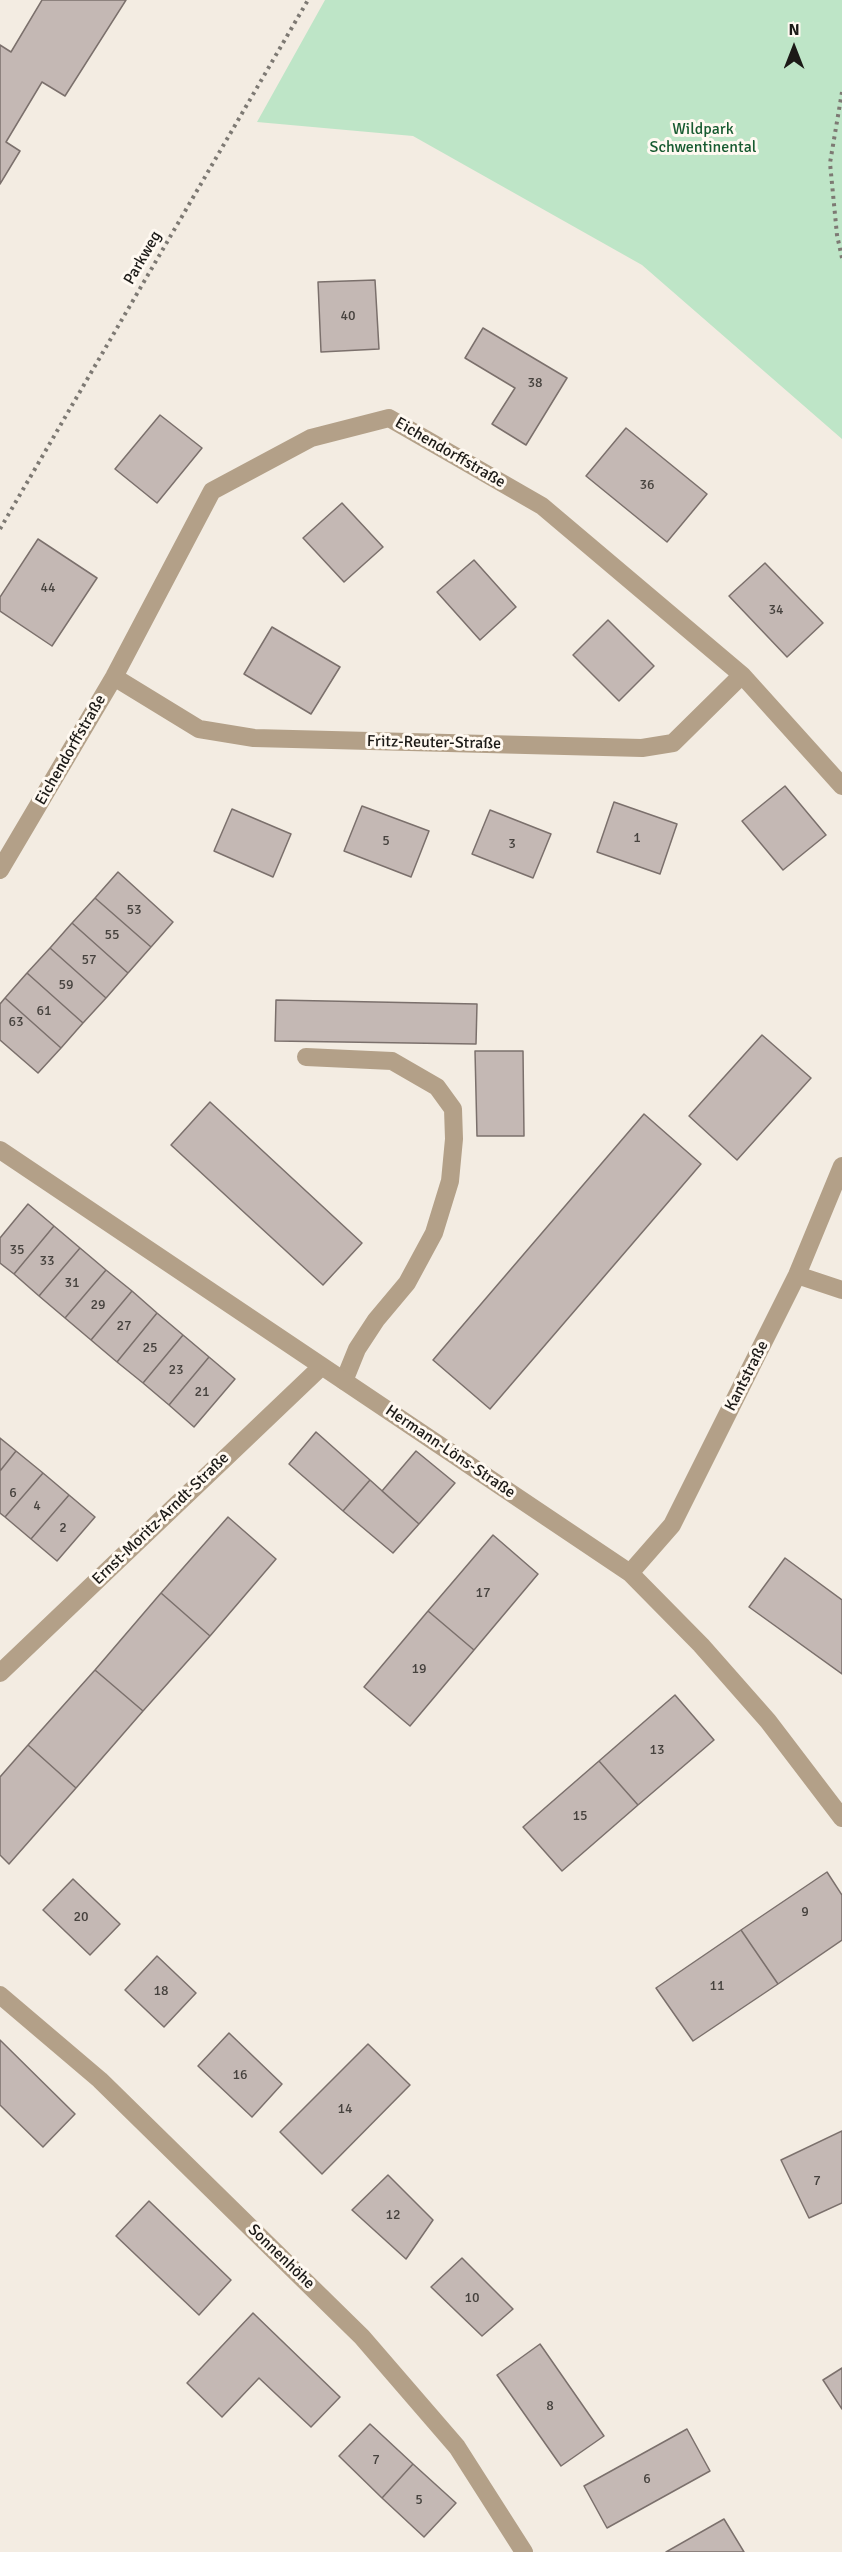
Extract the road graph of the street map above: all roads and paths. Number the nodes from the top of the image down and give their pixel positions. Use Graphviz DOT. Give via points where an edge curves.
graph roads {
  1 [pos="308,0"];
  2 [pos="842,92"];
  3 [pos="842,258"];
  4 [pos="0,528"];
  5 [pos="742,675"];
  6 [pos="114,677"];
  7 [pos="842,786"];
  8 [pos="0,870"];
  9 [pos="306,1057"];
  10 [pos="0,1150"];
  11 [pos="842,1166"];
  12 [pos="797,1275"];
  13 [pos="842,1290"];
  14 [pos="322,1366"];
  15 [pos="344,1381"];
  16 [pos="630,1573"];
  17 [pos="0,1673"];
  18 [pos="842,1818"];
  19 [pos="0,1995"];
  20 [pos="524,2552"];
  1 -- 4 [label="path, Parkweg"];
  2 -- 3 [label="path" via="830,163"];
  5 -- 6 [label="street, Fritz-Reuter-Straße" via="673,743 642,748 254,738 199,729"];
  5 -- 6 [label="street, Eichendorffstraße" via="542,506 389,418 311,438 212,491"];
  5 -- 7 [label="street, Eichendorffstraße"];
  6 -- 8 [label="street, Eichendorffstraße"];
  9 -- 15 [label="street" via="392,1061 437,1087 453,1109 450,1181 434,1233 407,1283 357,1349"];
  10 -- 14 [label="street, Hermann-Löns-Straße"];
  11 -- 12 [label="street, Kantstraße"];
  12 -- 13 [label="street"];
  12 -- 16 [label="street, Kantstraße" via="672,1525"];
  14 -- 15 [label="street, Hermann-Löns-Straße"];
  14 -- 17 [label="street, Ernst-Moritz-Arndt-Straße"];
  15 -- 16 [label="street, Hermann-Löns-Straße"];
  16 -- 18 [label="street, Hermann-Löns-Straße" via="768,1720"];
  19 -- 20 [label="street, Sonnenhöhe" via="100,2080 362,2337 457,2447"];
}
